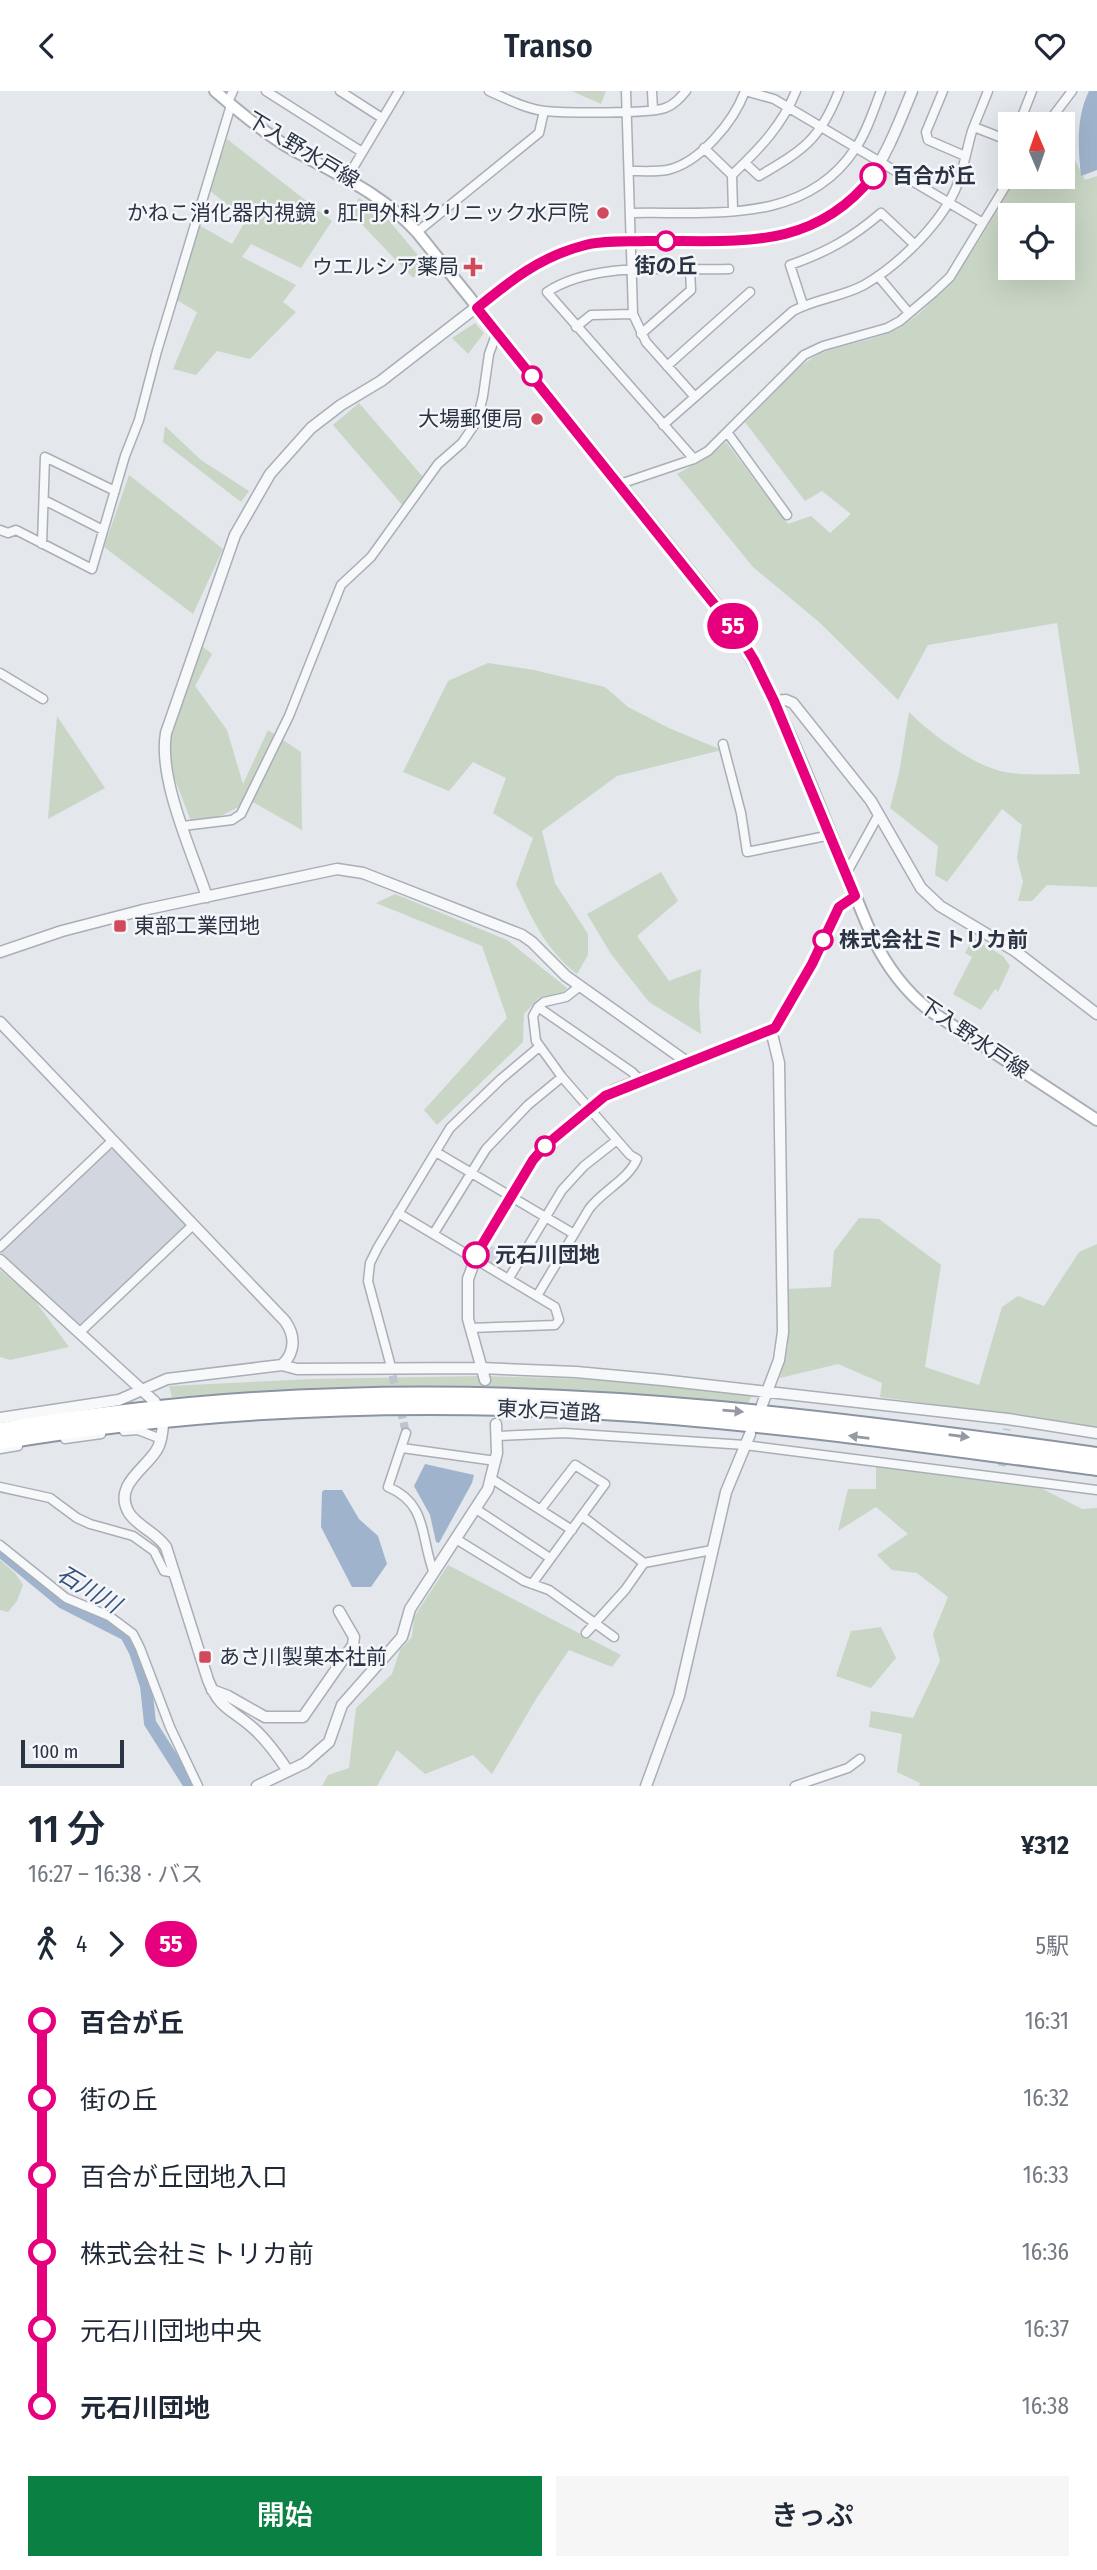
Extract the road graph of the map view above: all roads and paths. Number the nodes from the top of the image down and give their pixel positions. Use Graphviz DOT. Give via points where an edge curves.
graph roads {
  1 [pos="215,91"];
  2 [pos="233,91"];
  3 [pos="267,91"];
  4 [pos="340,91"];
  5 [pos="399,91"];
  6 [pos="489,91"];
  7 [pos="626,91"];
  8 [pos="652,91"];
  9 [pos="686,91"];
  10 [pos="745,91"];
  11 [pos="796,91"];
  12 [pos="839,91"];
  13 [pos="881,91"];
  14 [pos="912,91"];
  15 [pos="943,91"];
  16 [pos="988,91"];
  17 [pos="1032,91"];
  18 [pos="1072,91"];
  19 [pos="230,103"];
  20 [pos="789,109"];
  21 [pos="626,110"];
  22 [pos="653,110"];
  23 [pos="544,111"];
  24 [pos="1024,112"];
  25 [pos="1056,112"];
  26 [pos="382,118"];
  27 [pos="974,127"];
  28 [pos="822,128"];
  29 [pos="998,136"];
  30 [pos="704,148"];
  31 [pos="856,148"];
  32 [pos="362,152"];
  33 [pos="965,156"];
  34 [pos="745,163"];
  35 [pos="881,163"];
  36 [pos="629,171"];
  37 [pos="732,175"];
  38 [pos="347,178"];
  39 [pos="1004,189"];
  40 [pos="948,202"];
  41 [pos="733,211"];
  42 [pos="630,213"];
  43 [pos="983,223"];
  44 [pos="417,232"];
  45 [pos="630,241"];
  46 [pos="915,245"];
  47 [pos="729,269"];
  48 [pos="690,270"];
  49 [pos="631,271"];
  50 [pos="878,276"];
  51 [pos="750,292"];
  52 [pos="803,305"];
  53 [pos="477,308"];
  54 [pos="909,313"];
  55 [pos="633,314"];
  56 [pos="576,327"];
  57 [pos="497,332"];
  58 [pos="641,334"];
  59 [pos="667,366"];
  60 [pos="695,397"];
  61 [pos="663,425"];
  62 [pos="727,432"];
  63 [pos="694,459"];
  64 [pos="620,484"];
  65 [pos="115,491"];
  66 [pos="44,501"];
  67 [pos="787,515"];
  68 [pos="0,530"];
  69 [pos="103,530"];
  70 [pos="42,544"];
  71 [pos="0,673"];
  72 [pos="43,699"];
  73 [pos="774,701"];
  74 [pos="723,744"];
  75 [pos="879,814"];
  76 [pos="183,826"];
  77 [pos="831,835"];
  78 [pos="846,874"];
  79 [pos="855,896"];
  80 [pos="207,897"];
  81 [pos="0,952"];
  82 [pos="580,986"];
  83 [pos="538,1007"];
  84 [pos="1097,1014"];
  85 [pos="0,1022"];
  86 [pos="771,1030"];
  87 [pos="539,1047"];
  88 [pos="687,1062"];
  89 [pos="562,1077"];
  90 [pos="640,1080"];
  91 [pos="590,1108"];
  92 [pos="1097,1120"];
  93 [pos="112,1140"];
  94 [pos="617,1140"];
  95 [pos="436,1152"];
  96 [pos="471,1173"];
  97 [pos="510,1197"];
  98 [pos="398,1213"];
  99 [pos="545,1217"];
  100 [pos="193,1224"];
  101 [pos="434,1233"];
  102 [pos="574,1234"];
  103 [pos="0,1247"];
  104 [pos="474,1258"];
  105 [pos="0,1260"];
  106 [pos="509,1278"];
  107 [pos="537,1296"];
  108 [pos="470,1328"];
  109 [pos="79,1333"];
  110 [pos="390,1363"];
  111 [pos="282,1365"];
  112 [pos="481,1368"];
  113 [pos="485,1380"];
  114 [pos="142,1390"];
  115 [pos="769,1392"];
  116 [pos="762,1405"];
  117 [pos="156,1414"];
  118 [pos="0,1418"];
  119 [pos="496,1425"];
  120 [pos="0,1430"];
  121 [pos="406,1433"];
  122 [pos="1097,1433"];
  123 [pos="750,1434"];
  124 [pos="498,1436"];
  125 [pos="161,1439"];
  126 [pos="0,1442"];
  127 [pos="745,1445"];
  128 [pos="402,1448"];
  129 [pos="0,1449"];
  130 [pos="1097,1455"];
  131 [pos="496,1461"];
  132 [pos="1097,1468"];
  133 [pos="492,1479"];
  134 [pos="0,1487"];
  135 [pos="1097,1490"];
  136 [pos="476,1509"];
  137 [pos="541,1509"];
  138 [pos="582,1515"];
  139 [pos="572,1530"];
  140 [pos="456,1539"];
  141 [pos="0,1545"];
  142 [pos="712,1550"];
  143 [pos="550,1558"];
  144 [pos="644,1563"];
  145 [pos="175,1573"];
  146 [pos="434,1573"];
  147 [pos="531,1584"];
  148 [pos="339,1611"];
  149 [pos="594,1622"];
  150 [pos="586,1633"];
  151 [pos="614,1637"];
  152 [pos="212,1691"];
  153 [pos="860,1759"];
  154 [pos="288,1771"];
  155 [pos="198,1786"];
  156 [pos="257,1786"];
  157 [pos="646,1786"];
  158 [pos="795,1786"];
  1 -- 19 [label="main road, 下入野水戸線"];
  2 -- 19 [label="street"];
  3 -- 32 [label="street"];
  4 -- 26 [label="street"];
  5 -- 26 [label="street"];
  6 -- 23 [label="street"];
  7 -- 21 [label="street"];
  8 -- 22 [label="street"];
  9 -- 22 [label="street" via="670,106"];
  10 -- 20 [label="street"];
  10 -- 30 [label="street" via="735,114"];
  11 -- 20 [label="street"];
  12 -- 28 [label="street"];
  13 -- 31 [label="street"];
  14 -- 35 [label="street"];
  15 -- 33 [label="street" via="926,132 928,139"];
  16 -- 27 [label="street"];
  17 -- 24 [label="street"];
  18 -- 25 [label="street"];
  19 -- 38 [label="main road, 下入野水戸線" via="279,141"];
  19 -- 65 [label="street"];
  20 -- 28 [label="street"];
  20 -- 34 [label="street"];
  21 -- 22 [label="street"];
  21 -- 23 [label="street"];
  21 -- 36 [label="street"];
  23 -- 44 [label="street" via="539,133"];
  26 -- 32 [label="street"];
  27 -- 29 [label="street"];
  27 -- 33 [label="street"];
  28 -- 31 [label="street"];
  28 -- 34 [label="street" via="794,156 759,176"];
  30 -- 36 [label="street" via="687,162 668,169"];
  30 -- 37 [label="street"];
  31 -- 35 [label="street"];
  31 -- 41 [label="street" via="830,178 806,195 766,209"];
  32 -- 38 [label="street"];
  33 -- 40 [label="street"];
  34 -- 37 [label="street"];
  35 -- 40 [label="street"];
  35 -- 45 [label="street" via="845,206 800,231 754,239"];
  36 -- 42 [label="street"];
  37 -- 41 [label="street"];
  38 -- 44 [label="main road, 下入野水戸線" via="384,202"];
  39 -- 43 [label="street"];
  40 -- 43 [label="street"];
  40 -- 46 [label="street"];
  41 -- 42 [label="street"];
  42 -- 45 [label="street"];
  43 -- 54 [label="street" via="950,277"];
  44 -- 53 [label="main road, 下入野水戸線"];
  45 -- 49 [label="street"];
  45 -- 53 [label="street" via="558,253 523,271"];
  46 -- 50 [label="street"];
  46 -- 52 [label="street" via="881,213 831,249 790,265"];
  47 -- 48 [label="street"];
  48 -- 49 [label="street"];
  48 -- 58 [label="street" via="691,290"];
  49 -- 55 [label="street"];
  49 -- 56 [label="street" via="587,274 547,292"];
  50 -- 52 [label="street"];
  50 -- 54 [label="street"];
  51 -- 59 [label="street"];
  52 -- 60 [label="street"];
  53 -- 57 [label="main road, 下入野水戸線"];
  53 -- 76 [label="street" via="311,428 256,497 235,535 166,733 166,769"];
  54 -- 62 [label="street" via="887,328 804,355"];
  55 -- 56 [label="street" via="590,315"];
  55 -- 58 [label="street"];
  56 -- 61 [label="street"];
  57 -- 64 [label="main road, 下入野水戸線"];
  57 -- 76 [label="street" via="477,421 462,443 438,464 371,557 341,585 299,694 241,814 214,824"];
  58 -- 59 [label="street"];
  59 -- 60 [label="street"];
  60 -- 61 [label="street"];
  61 -- 63 [label="street"];
  62 -- 63 [label="street"];
  62 -- 67 [label="street"];
  63 -- 64 [label="street"];
  64 -- 73 [label="main road, 下入野水戸線" via="723,613"];
  65 -- 66 [label="street" via="45,457"];
  65 -- 69 [label="street"];
  66 -- 69 [label="street"];
  66 -- 70 [label="street"];
  68 -- 70 [label="street" via="16,530"];
  69 -- 70 [label="street" via="92,569"];
  71 -- 72 [label="street"];
  73 -- 75 [label="street" via="793,703"];
  73 -- 77 [label="main road, 下入野水戸線"];
  74 -- 77 [label="street" via="747,852"];
  75 -- 78 [label="street"];
  75 -- 84 [label="street" via="909,871 940,906 1015,951"];
  76 -- 80 [label="street"];
  77 -- 78 [label="main road, 下入野水戸線"];
  78 -- 79 [label="main road, 下入野水戸線"];
  79 -- 86 [label="street" via="839,907 779,1024"];
  79 -- 92 [label="main road, 下入野水戸線" via="886,963 919,1002"];
  80 -- 81 [label="street" via="62,931"];
  80 -- 82 [label="street" via="323,871 351,870 511,929"];
  82 -- 83 [label="street" via="566,997"];
  82 -- 88 [label="street"];
  83 -- 87 [label="street" via="533,1023"];
  83 -- 90 [label="street"];
  85 -- 93 [label="street"];
  86 -- 88 [label="street"];
  86 -- 115 [label="street" via="779,1063 783,1332"];
  87 -- 89 [label="street"];
  87 -- 95 [label="street" via="450,1128"];
  88 -- 90 [label="street"];
  89 -- 91 [label="street"];
  89 -- 96 [label="street" via="502,1132"];
  90 -- 91 [label="street" via="614,1090"];
  91 -- 94 [label="street"];
  91 -- 97 [label="street" via="546,1145"];
  93 -- 100 [label="street"];
  93 -- 103 [label="street"];
  94 -- 99 [label="street" via="573,1176"];
  94 -- 102 [label="street" via="637,1159 634,1167 596,1200"];
  95 -- 96 [label="street"];
  95 -- 98 [label="street"];
  96 -- 97 [label="street"];
  96 -- 101 [label="street"];
  97 -- 99 [label="street"];
  97 -- 104 [label="street"];
  98 -- 101 [label="street"];
  98 -- 110 [label="street" via="368,1273"];
  99 -- 102 [label="street"];
  99 -- 106 [label="street"];
  100 -- 109 [label="street"];
  100 -- 111 [label="street" via="290,1328 292,1349"];
  101 -- 104 [label="street"];
  102 -- 107 [label="street"];
  104 -- 106 [label="street"];
  104 -- 108 [label="street" via="466,1290"];
  105 -- 109 [label="street"];
  106 -- 107 [label="street"];
  107 -- 108 [label="street" via="555,1307 559,1319 555,1325"];
  108 -- 112 [label="street"];
  109 -- 114 [label="street"];
  111 -- 112 [label="street" via="297,1369"];
  111 -- 114 [label="street" via="167,1380"];
  112 -- 113 [label="street"];
  112 -- 115 [label="street" via="576,1372"];
  114 -- 117 [label="street"];
  114 -- 118 [label="street" via="120,1400"];
  115 -- 116 [label="street"];
  115 -- 122 [label="street"];
  117 -- 120 [label="highway, 東水戸道路"];
  117 -- 125 [label="street"];
  117 -- 126 [label="highway, 東水戸道路"];
  117 -- 130 [label="highway, 東水戸道路, one-way" via="234,1401 344,1395 582,1399 810,1418"];
  132 -- 117 [label="highway, 東水戸道路, one-way" via="673,1417 344,1407"];
  119 -- 124 [label="street"];
  121 -- 128 [label="street"];
  123 -- 127 [label="street"];
  124 -- 127 [label="street" via="564,1433"];
  124 -- 131 [label="street"];
  125 -- 129 [label="street" via="138,1430"];
  125 -- 145 [label="street" via="158,1449 127,1485 126,1504 135,1520 166,1547"];
  127 -- 135 [label="street" via="1001,1471"];
  127 -- 142 [label="street" via="726,1492"];
  128 -- 131 [label="street"];
  128 -- 146 [label="street" via="388,1487 410,1500 421,1520"];
  131 -- 133 [label="street"];
  133 -- 136 [label="street"];
  133 -- 137 [label="street"];
  134 -- 145 [label="street" via="50,1498 90,1524 133,1537 154,1551 164,1571"];
  136 -- 140 [label="street"];
  136 -- 143 [label="street"];
  137 -- 138 [label="street" via="575,1465 604,1484"];
  137 -- 139 [label="street"];
  138 -- 139 [label="street"];
  138 -- 144 [label="street"];
  139 -- 143 [label="street"];
  140 -- 146 [label="street"];
  140 -- 147 [label="street"];
  141 -- 155 [label="street" via="66,1598 109,1616 133,1635"];
  142 -- 144 [label="street"];
  142 -- 157 [label="street" via="679,1696"];
  143 -- 147 [label="street"];
  144 -- 149 [label="street"];
  145 -- 152 [label="street"];
  146 -- 154 [label="street" via="410,1609 398,1643 342,1705 329,1742"];
  147 -- 149 [label="street"];
  148 -- 152 [label="street" via="354,1637 353,1645 303,1717 265,1717"];
  149 -- 150 [label="street"];
  149 -- 151 [label="street"];
  152 -- 154 [label="street" via="225,1708 262,1737"];
  153 -- 158 [label="street" via="848,1768"];
  154 -- 156 [label="street"];
}
